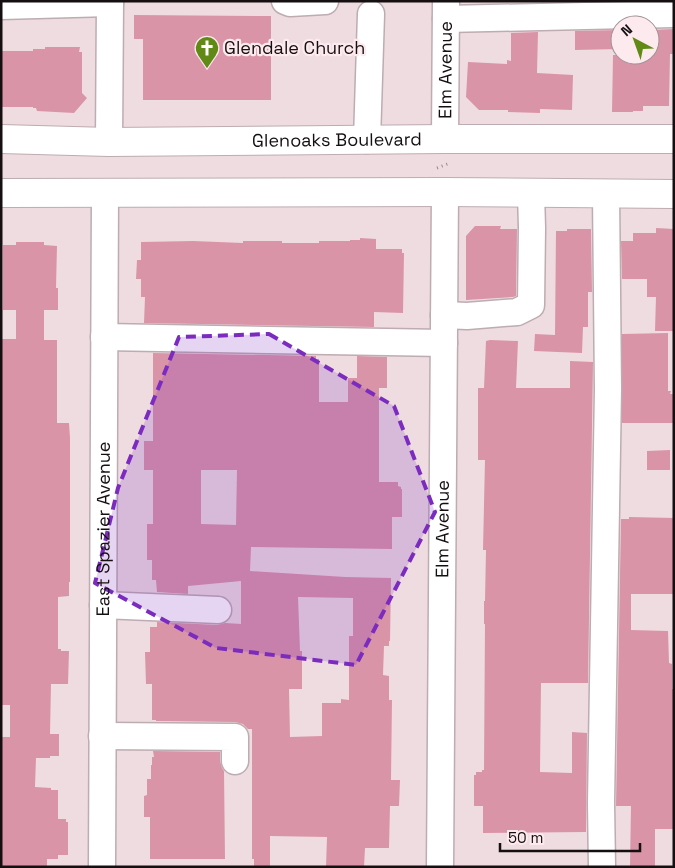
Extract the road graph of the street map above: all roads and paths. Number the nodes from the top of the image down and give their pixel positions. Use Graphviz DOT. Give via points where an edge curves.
graph roads {
  1 [pos="285,1"];
  2 [pos="325,1"];
  3 [pos="110,2"];
  4 [pos="1,6"];
  5 [pos="446,10"];
  6 [pos="371,14"];
  7 [pos="674,14"];
  8 [pos="1,139"];
  9 [pos="446,139"];
  10 [pos="367,140"];
  11 [pos="674,140"];
  12 [pos="109,142"];
  13 [pos="445,192"];
  14 [pos="1,193"];
  15 [pos="106,193"];
  16 [pos="530,193"];
  17 [pos="606,194"];
  18 [pos="674,194"];
  19 [pos="444,315"];
  20 [pos="104,337"];
  21 [pos="444,343"];
  22 [pos="103,605"];
  23 [pos="218,610"];
  24 [pos="102,736"];
  25 [pos="235,761"];
  26 [pos="102,867"];
  27 [pos="440,867"];
  28 [pos="602,867"];
  1 -- 2 [label="street"];
  3 -- 4 [label="street"];
  3 -- 12 [label="street"];
  5 -- 7 [label="street"];
  5 -- 9 [label="street, Elm Avenue"];
  6 -- 10 [label="street"];
  8 -- 12 [label="main road, Glenoaks Boulevard"];
  9 -- 10 [label="main road, Glenoaks Boulevard"];
  9 -- 11 [label="main road, Glenoaks Boulevard"];
  10 -- 12 [label="main road, Glenoaks Boulevard"];
  13 -- 15 [label="main road"];
  13 -- 16 [label="main road"];
  13 -- 19 [label="street, Elm Avenue"];
  14 -- 15 [label="main road"];
  15 -- 20 [label="street, East Spazier Avenue"];
  16 -- 17 [label="main road"];
  16 -- 19 [label="street" via="531,305 517,312"];
  17 -- 18 [label="main road"];
  17 -- 28 [label="street" via="608,389"];
  19 -- 21 [label="street, Elm Avenue"];
  20 -- 21 [label="street"];
  20 -- 22 [label="street, East Spazier Avenue"];
  21 -- 27 [label="street, Elm Avenue"];
  22 -- 23 [label="street"];
  22 -- 24 [label="street, East Spazier Avenue"];
  24 -- 25 [label="street" via="235,737"];
  24 -- 26 [label="street, East Spazier Avenue"];
}
